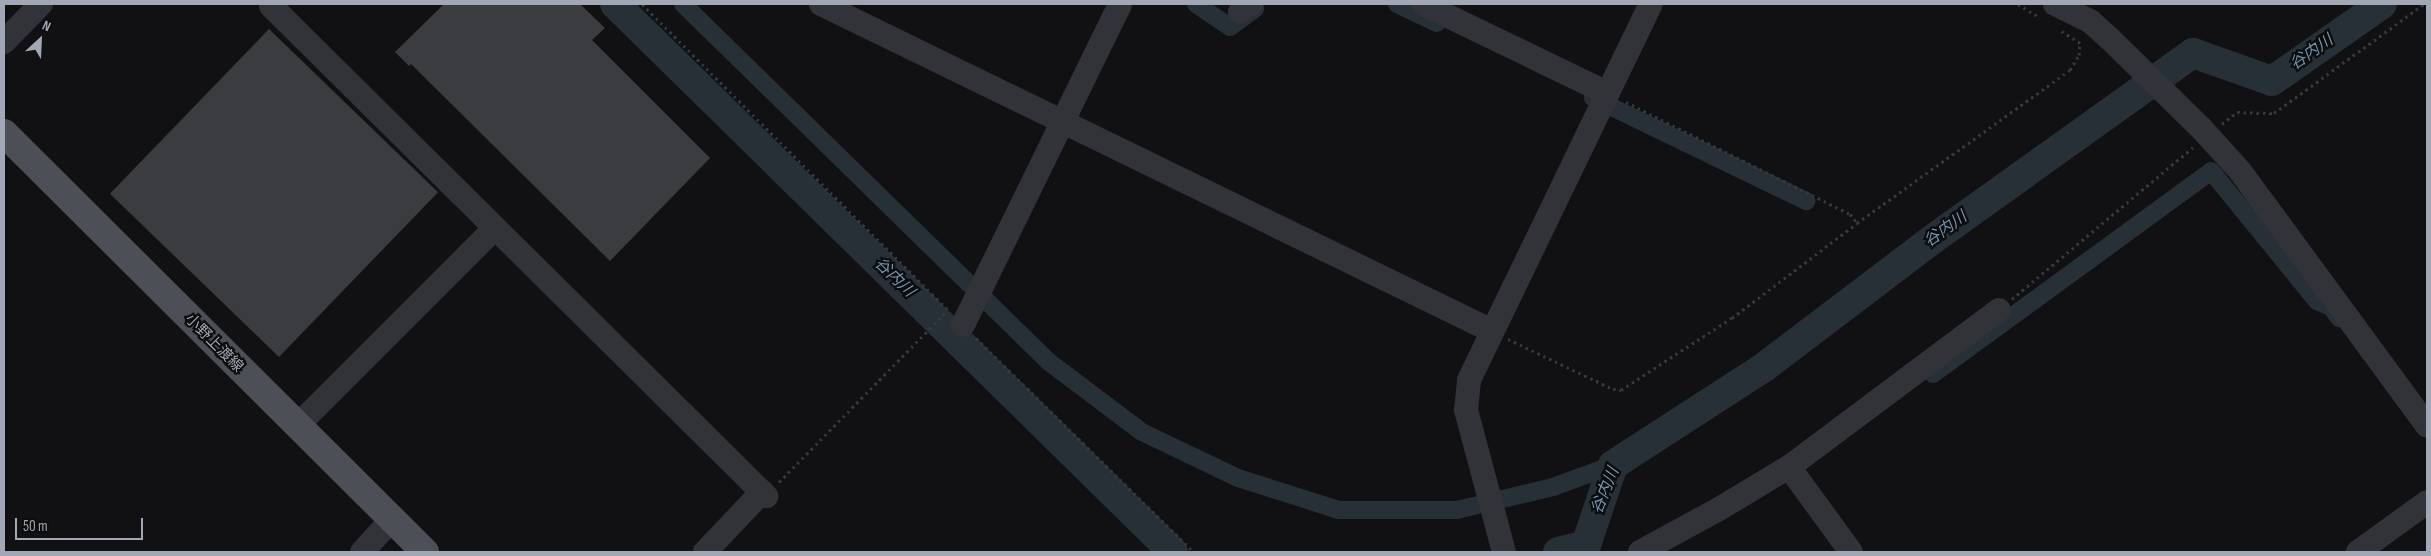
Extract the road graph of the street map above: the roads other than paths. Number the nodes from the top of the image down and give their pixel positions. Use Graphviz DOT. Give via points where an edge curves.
graph roads {
  1 [pos="41,4"];
  2 [pos="821,4"];
  3 [pos="1120,4"];
  4 [pos="1423,4"];
  5 [pos="1651,4"];
  6 [pos="271,6"];
  7 [pos="2048,11"];
  8 [pos="4,42"];
  9 [pos="1607,93"];
  10 [pos="1063,123"];
  11 [pos="4,133"];
  12 [pos="495,228"];
  13 [pos="1998,310"];
  14 [pos="954,319"];
  15 [pos="1492,331"];
  16 [pos="296,426"];
  17 [pos="2427,426"];
  18 [pos="1789,467"];
  19 [pos="2427,502"];
  20 [pos="392,519"];
  21 [pos="362,552"];
  22 [pos="425,552"];
  23 [pos="705,552"];
  24 [pos="1504,552"];
  25 [pos="1640,552"];
  26 [pos="1851,552"];
  27 [pos="2358,552"];
  1 -- 8 [label="street"];
  2 -- 10 [label="street"];
  3 -- 10 [label="street"];
  4 -- 9 [label="street"];
  5 -- 9 [label="street"];
  6 -- 12 [label="street"];
  7 -- 17 [label="street" via="2090,21 2204,132 2240,172"];
  9 -- 15 [label="street"];
  10 -- 14 [label="street"];
  10 -- 15 [label="street"];
  11 -- 16 [label="main road, 小野上渡線"];
  12 -- 16 [label="street"];
  12 -- 23 [label="street" via="764,494"];
  13 -- 18 [label="street"];
  15 -- 24 [label="street" via="1469,380 1466,410"];
  16 -- 20 [label="main road, 小野上渡線"];
  18 -- 25 [label="street"];
  18 -- 26 [label="street"];
  19 -- 27 [label="street"];
  20 -- 21 [label="street"];
  20 -- 22 [label="main road, 小野上渡線"];
}
